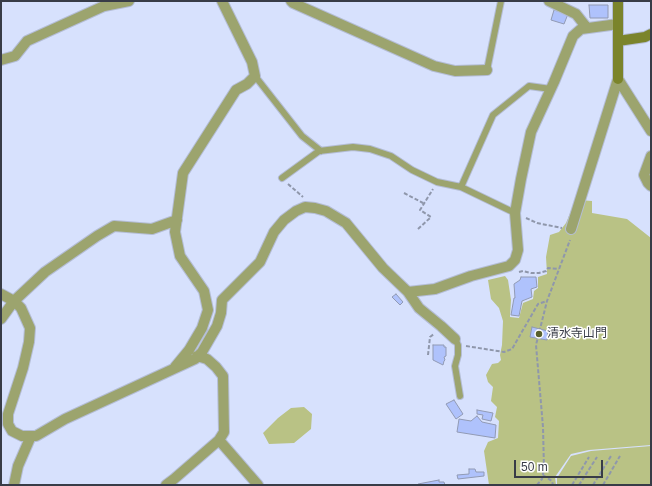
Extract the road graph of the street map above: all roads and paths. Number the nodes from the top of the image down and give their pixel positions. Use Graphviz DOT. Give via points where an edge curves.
graph roads {
  1 [pos="129,1"];
  2 [pos="222,1"];
  3 [pos="291,1"];
  4 [pos="501,1"];
  5 [pos="549,1"];
  6 [pos="618,1"];
  7 [pos="618,24"];
  8 [pos="587,28"];
  9 [pos="651,34"];
  10 [pos="618,41"];
  11 [pos="1,60"];
  12 [pos="487,70"];
  13 [pos="255,76"];
  14 [pos="618,79"];
  15 [pos="551,89"];
  16 [pos="650,126"];
  17 [pos="322,151"];
  18 [pos="651,156"];
  19 [pos="282,178"];
  20 [pos="437,182"];
  21 [pos="651,186"];
  22 [pos="461,187"];
  23 [pos="404,193"];
  24 [pos="423,203"];
  25 [pos="310,208"];
  26 [pos="515,214"];
  27 [pos="177,220"];
  28 [pos="418,229"];
  29 [pos="571,229"];
  30 [pos="504,267"];
  31 [pos="559,269"];
  32 [pos="408,292"];
  33 [pos="1,294"];
  34 [pos="14,301"];
  35 [pos="547,301"];
  36 [pos="1,319"];
  37 [pos="442,327"];
  38 [pos="456,342"];
  39 [pos="428,355"];
  40 [pos="197,356"];
  41 [pos="174,368"];
  42 [pos="460,396"];
  43 [pos="31,436"];
  44 [pos="219,440"];
  45 [pos="611,456"];
  46 [pos="620,456"];
  47 [pos="589,457"];
  48 [pos="597,457"];
  49 [pos="543,475"];
  50 [pos="14,485"];
  51 [pos="166,485"];
  52 [pos="258,485"];
  53 [pos="537,485"];
  54 [pos="553,485"];
  55 [pos="572,485"];
  56 [pos="579,485"];
  57 [pos="593,485"];
  58 [pos="603,485"];
  1 -- 11 [label="street" via="104,6 27,41 15,56"];
  2 -- 13 [label="street" via="252,62"];
  3 -- 12 [label="street" via="434,66 455,71"];
  4 -- 12 [label="lane"];
  5 -- 8 [label="street" via="576,14"];
  6 -- 7 [label="street"];
  7 -- 8 [label="street"];
  7 -- 10 [label="street"];
  8 -- 15 [label="street" via="581,28 573,36"];
  9 -- 10 [label="street"];
  10 -- 14 [label="street"];
  13 -- 17 [label="lane" via="302,136"];
  13 -- 27 [label="street" via="236,90 183,173"];
  14 -- 16 [label="street"];
  14 -- 29 [label="street"];
  15 -- 22 [label="lane" via="529,86 493,115"];
  15 -- 26 [label="street" via="531,132"];
  17 -- 19 [label="lane"];
  17 -- 20 [label="lane" via="353,147 370,149 391,156"];
  18 -- 21 [label="street" via="644,175"];
  19 -- 25 [label="path" via="306,200"];
  20 -- 22 [label="lane"];
  20 -- 24 [label="path"];
  22 -- 26 [label="lane"];
  23 -- 24 [label="path"];
  24 -- 28 [label="path" via="420,210 431,217"];
  25 -- 32 [label="street" via="326,211 346,223 382,268"];
  25 -- 40 [label="street" via="305,207 296,211 284,220 274,232 260,262 222,300 217,326"];
  26 -- 29 [label="path" via="537,223"];
  26 -- 30 [label="street" via="518,250 515,260"];
  27 -- 34 [label="street" via="152,229 114,226 45,272"];
  27 -- 41 [label="street" via="174,232 180,256 204,291 208,310 202,328"];
  29 -- 31 [label="path" via="571,237"];
  30 -- 31 [label="path" via="510,274 524,271 539,273 548,268"];
  30 -- 32 [label="street" via="435,289"];
  31 -- 35 [label="path"];
  32 -- 37 [label="street" via="419,308"];
  33 -- 34 [label="street"];
  34 -- 36 [label="street"];
  34 -- 43 [label="street" via="21,308 30,328 23,368 8,414 8,424 12,431 22,436"];
  35 -- 38 [label="path" via="538,304 512,349 504,352"];
  35 -- 49 [label="path" via="536,345 543,427"];
  37 -- 38 [label="street"];
  37 -- 39 [label="path" via="430,337"];
  38 -- 42 [label="lane" via="458,355 455,366"];
  40 -- 41 [label="street"];
  40 -- 44 [label="street" via="207,359 223,376 224,432"];
  41 -- 43 [label="street" via="65,419 36,436"];
  43 -- 50 [label="street" via="18,466"];
  44 -- 51 [label="street"];
  44 -- 52 [label="street"];
  45 -- 57 [label="path"];
  46 -- 58 [label="path"];
  47 -- 55 [label="path"];
  48 -- 56 [label="path"];
  49 -- 53 [label="path"];
  49 -- 54 [label="path" via="552,481"];
}
